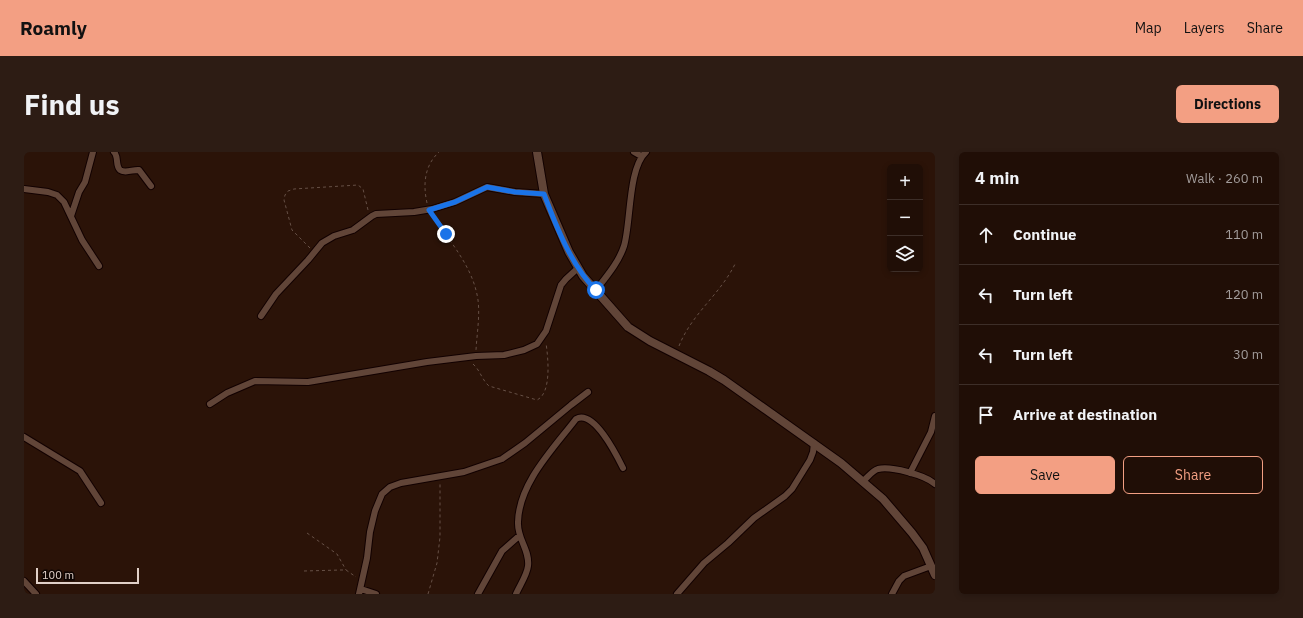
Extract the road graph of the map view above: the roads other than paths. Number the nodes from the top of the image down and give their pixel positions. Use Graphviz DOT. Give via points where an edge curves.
graph roads {
  1 [pos="93,152"];
  2 [pos="114,152"];
  3 [pos="537,152"];
  4 [pos="634,152"];
  5 [pos="644,154"];
  6 [pos="151,186"];
  7 [pos="24,189"];
  8 [pos="544,194"];
  9 [pos="71,216"];
  10 [pos="99,266"];
  11 [pos="578,268"];
  12 [pos="596,290"];
  13 [pos="261,316"];
  14 [pos="588,392"];
  15 [pos="210,404"];
  16 [pos="935,416"];
  17 [pos="24,437"];
  18 [pos="814,443"];
  19 [pos="624,468"];
  20 [pos="910,473"];
  21 [pos="863,481"];
  22 [pos="935,484"];
  23 [pos="101,503"];
  24 [pos="519,536"];
  25 [pos="931,561"];
  26 [pos="935,575"];
  27 [pos="24,581"];
  28 [pos="361,589"];
  29 [pos="36,594"];
  30 [pos="376,594"];
  31 [pos="478,594"];
  32 [pos="516,594"];
  33 [pos="677,594"];
  34 [pos="892,594"];
  1 -- 9 [label="street" via="85,182"];
  2 -- 6 [label="street" via="121,171 139,170"];
  3 -- 8 [label="street"];
  4 -- 5 [label="street"];
  5 -- 12 [label="street" via="635,176 624,246"];
  7 -- 9 [label="street" via="57,195"];
  8 -- 11 [label="street"];
  8 -- 13 [label="street" via="487,187 455,202 429,210 376,214 353,230 322,243 276,294"];
  9 -- 10 [label="street" via="82,240"];
  11 -- 12 [label="street"];
  11 -- 15 [label="street" via="561,285 544,333 536,345 524,350 504,355 409,365 308,382 255,381 227,393"];
  12 -- 18 [label="street" via="628,327 650,342 724,380"];
  14 -- 28 [label="street" via="502,459 464,472 390,487 382,494 375,511"];
  16 -- 20 [label="street" via="931,432"];
  17 -- 23 [label="street" via="80,471"];
  18 -- 21 [label="street"];
  18 -- 33 [label="street" via="810,460 792,489 754,518 704,563"];
  19 -- 24 [label="street" via="608,439 598,428 583,417 576,419 523,493 518,511"];
  20 -- 21 [label="street" via="879,469 874,470"];
  20 -- 22 [label="street"];
  21 -- 25 [label="street" via="908,528"];
  24 -- 31 [label="street" via="502,551"];
  24 -- 32 [label="street" via="527,552 528,567"];
  25 -- 26 [label="street"];
  25 -- 34 [label="street" via="902,577"];
  27 -- 29 [label="street"];
  28 -- 30 [label="street"];
}
